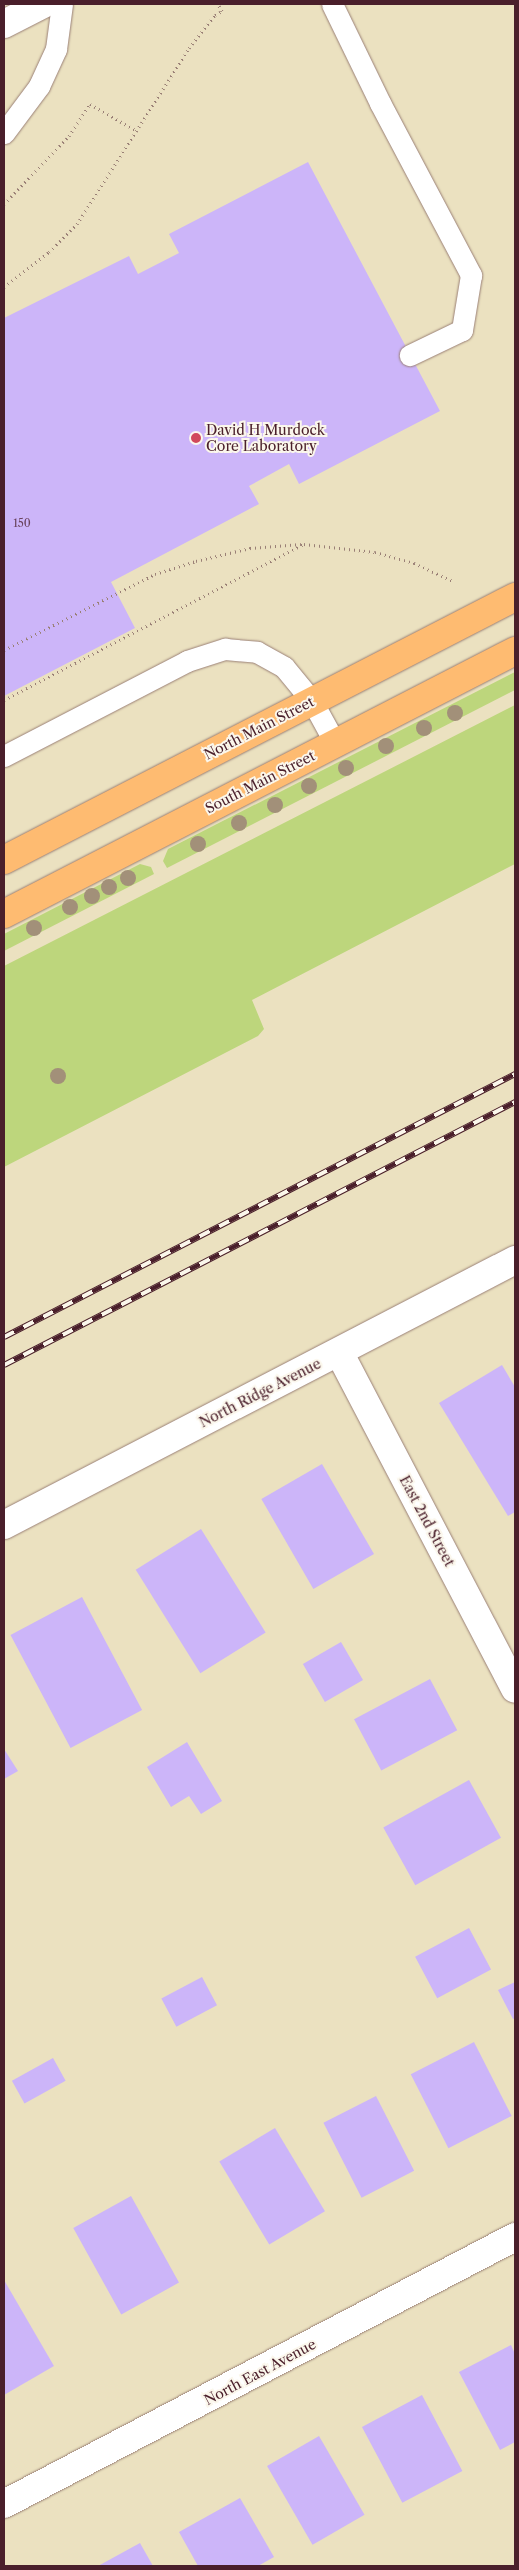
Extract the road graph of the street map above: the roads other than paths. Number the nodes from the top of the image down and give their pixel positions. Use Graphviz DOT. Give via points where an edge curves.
graph roads {
  1 [pos="43,4"];
  2 [pos="62,4"];
  3 [pos="332,4"];
  4 [pos="4,24"];
  5 [pos="4,133"];
  6 [pos="410,355"];
  7 [pos="515,597"];
  8 [pos="515,651"];
  9 [pos="312,701"];
  10 [pos="335,743"];
  11 [pos="4,756"];
  12 [pos="4,860"];
  13 [pos="4,914"];
  14 [pos="515,1260"];
  15 [pos="339,1352"];
  16 [pos="4,1525"];
  17 [pos="515,1689"];
  18 [pos="515,2238"];
  19 [pos="4,2504"];
  1 -- 4 [label="street"];
  2 -- 5 [label="lane" via="56,49 40,86"];
  3 -- 6 [label="lane" via="471,276 462,330"];
  7 -- 9 [label="main road, North Main Street"];
  8 -- 10 [label="main road, South Main Street"];
  9 -- 10 [label="lane"];
  9 -- 11 [label="lane" via="284,667 257,652 225,649 187,661"];
  9 -- 12 [label="main road, North Main Street"];
  10 -- 13 [label="main road, South Main Street"];
  14 -- 15 [label="street, North Ridge Avenue"];
  15 -- 16 [label="street, North Ridge Avenue"];
  15 -- 17 [label="street, East 2nd Street"];
  18 -- 19 [label="street, North East Avenue"];
}
